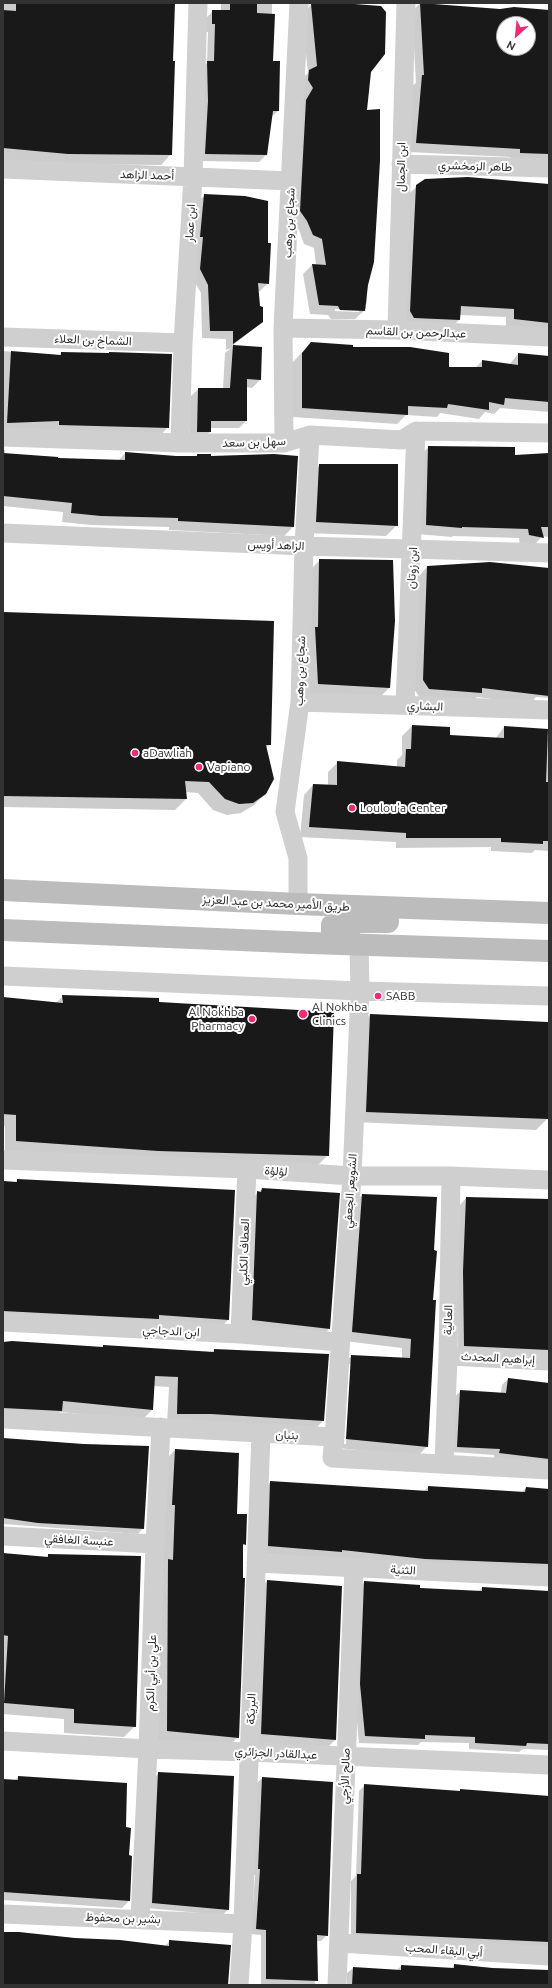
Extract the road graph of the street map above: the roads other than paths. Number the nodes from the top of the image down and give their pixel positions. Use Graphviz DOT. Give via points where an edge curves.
graph roads {
  1 [pos="198,3"];
  2 [pos="299,3"];
  3 [pos="406,3"];
  4 [pos="401,164"];
  5 [pos="549,168"];
  6 [pos="3,169"];
  7 [pos="193,177"];
  8 [pos="292,181"];
  9 [pos="283,328"];
  10 [pos="397,330"];
  11 [pos="3,337"];
  12 [pos="549,337"];
  13 [pos="183,343"];
  14 [pos="416,431"];
  15 [pos="549,433"];
  16 [pos="310,435"];
  17 [pos="3,437"];
  18 [pos="180,443"];
  19 [pos="284,443"];
  20 [pos="3,534"];
  21 [pos="304,546"];
  22 [pos="413,549"];
  23 [pos="549,553"];
  24 [pos="300,702"];
  25 [pos="405,705"];
  26 [pos="549,710"];
  27 [pos="3,890"];
  28 [pos="298,904"];
  29 [pos="443,909"];
  30 [pos="549,913"];
  31 [pos="3,930"];
  32 [pos="359,945"];
  33 [pos="549,951"];
  34 [pos="3,976"];
  35 [pos="360,991"];
  36 [pos="549,996"];
  37 [pos="3,1160"];
  38 [pos="247,1169"];
  39 [pos="352,1176"];
  40 [pos="451,1176"];
  41 [pos="549,1180"];
  42 [pos="3,1322"];
  43 [pos="240,1334"];
  44 [pos="340,1342"];
  45 [pos="448,1356"];
  46 [pos="549,1361"];
  47 [pos="3,1419"];
  48 [pos="161,1427"];
  49 [pos="261,1434"];
  50 [pos="334,1437"];
  51 [pos="444,1464"];
  52 [pos="549,1470"];
  53 [pos="3,1536"];
  54 [pos="155,1544"];
  55 [pos="256,1563"];
  56 [pos="354,1568"];
  57 [pos="549,1577"];
  58 [pos="3,1741"];
  59 [pos="148,1749"];
  60 [pos="250,1752"];
  61 [pos="345,1757"];
  62 [pos="549,1766"];
  63 [pos="3,1914"];
  64 [pos="140,1919"];
  65 [pos="243,1924"];
  66 [pos="340,1943"];
  67 [pos="549,1956"];
  68 [pos="239,1985"];
  69 [pos="337,1985"];
  1 -- 7 [label="street, ابن عمار"];
  2 -- 8 [label="street, شجاع بن وهب"];
  3 -- 4 [label="street, ابن الجمال"];
  4 -- 5 [label="street, طاهر الزمخشري"];
  4 -- 10 [label="street, ابن الجمال"];
  6 -- 7 [label="street, أحمد الزاهد"];
  7 -- 8 [label="street, أحمد الزاهد"];
  7 -- 13 [label="street, ابن عمار"];
  8 -- 9 [label="street, شجاع بن وهب"];
  9 -- 10 [label="street, عبدالرحمن بن القاسم"];
  9 -- 19 [label="street, شجاع بن وهب"];
  10 -- 12 [label="street, عبدالرحمن بن القاسم"];
  11 -- 13 [label="street, الشماخ بن العلاء"];
  13 -- 18 [label="street, ابن عمار"];
  14 -- 15 [label="street, سهل بن سعد"];
  14 -- 16 [label="street, سهل بن سعد" via="402,440"];
  14 -- 22 [label="street, ابن زوتان"];
  16 -- 19 [label="street, سهل بن سعد"];
  16 -- 21 [label="street, شجاع بن وهب"];
  17 -- 18 [label="street, سهل بن سعد"];
  18 -- 19 [label="street, سهل بن سعد"];
  20 -- 21 [label="street, الزاهد أويس"];
  21 -- 22 [label="street, الزاهد أويس"];
  21 -- 24 [label="street, شجاع بن وهب"];
  22 -- 23 [label="street, الزاهد أويس"];
  22 -- 25 [label="street, ابن زوتان"];
  24 -- 25 [label="street, البشاري"];
  24 -- 28 [label="street, شجاع بن وهب" via="285,812 298,858"];
  25 -- 26 [label="street, البشاري"];
  27 -- 28 [label="main road, طريق الأمير محمد بن عبد العزيز"];
  28 -- 29 [label="main road, طريق الأمير محمد بن عبد العزيز"];
  29 -- 30 [label="main road, طريق الأمير محمد بن عبد العزيز"];
  29 -- 32 [label="main road" via="405,921 339,922 332,925 334,936"];
  31 -- 32 [label="main road"];
  32 -- 33 [label="main road"];
  32 -- 35 [label="street, الشويعر الجعفي"];
  34 -- 35 [label="street"];
  35 -- 36 [label="street"];
  35 -- 39 [label="street, الشويعر الجعفي"];
  37 -- 38 [label="street, لؤلؤة"];
  38 -- 39 [label="street, لؤلؤة"];
  38 -- 43 [label="street, العطاف الكلبي"];
  39 -- 40 [label="street, لؤلؤة"];
  39 -- 44 [label="street, الشويعر الجعفي"];
  40 -- 41 [label="street, لؤلؤة"];
  40 -- 45 [label="street, العالية"];
  42 -- 43 [label="street, ابن الدجاجي"];
  43 -- 44 [label="street, ابن الدجاجي"];
  44 -- 50 [label="street, الشويعر الجعفي"];
  45 -- 46 [label="street, إبراهيم المحدث"];
  45 -- 51 [label="street, العالية"];
  47 -- 48 [label="street, بنبان"];
  48 -- 49 [label="street, بنبان"];
  48 -- 54 [label="street, علي بن أبي الكرم"];
  49 -- 50 [label="street, بنبان"];
  49 -- 55 [label="street, البريكة"];
  50 -- 51 [label="street" via="332,1458"];
  51 -- 52 [label="street"];
  53 -- 54 [label="street, عنبسة الغافقي"];
  54 -- 59 [label="street, علي بن أبي الكرم"];
  55 -- 56 [label="street, الثنية"];
  55 -- 60 [label="street, البريكة"];
  56 -- 57 [label="street, الثنية"];
  56 -- 61 [label="street, صالح الأزجي"];
  58 -- 59 [label="street, عبدالقادر الجزائري"];
  59 -- 60 [label="street, عبدالقادر الجزائري"];
  59 -- 64 [label="street, علي بن أبي الكرم"];
  60 -- 61 [label="street, عبدالقادر الجزائري"];
  60 -- 65 [label="street, البريكة"];
  61 -- 62 [label="street, عبدالقادر الجزائري"];
  61 -- 66 [label="street, صالح الأزجي"];
  63 -- 64 [label="street, بشير بن محفوظ"];
  64 -- 65 [label="street, بشير بن محفوظ"];
  65 -- 68 [label="street, البريكة"];
  66 -- 67 [label="street, أبي البقاء المحب"];
  66 -- 69 [label="street, صالح الأزجي"];
}
